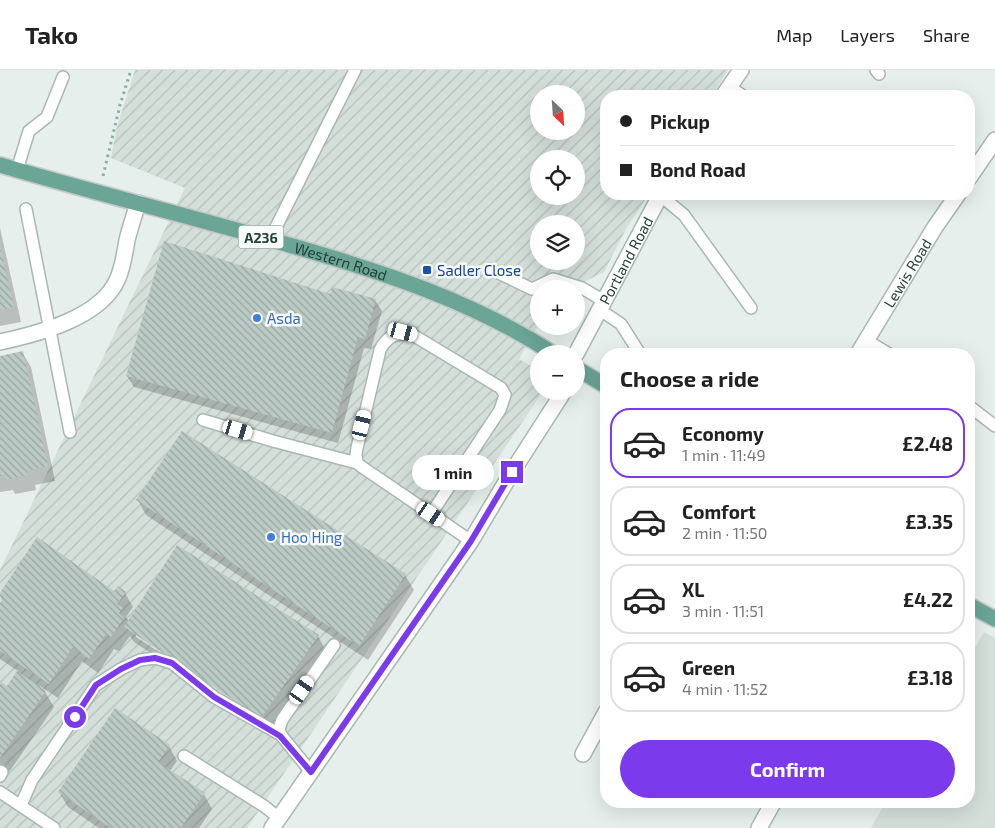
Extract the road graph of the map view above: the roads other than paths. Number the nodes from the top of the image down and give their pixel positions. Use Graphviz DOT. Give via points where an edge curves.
graph roads {
  1 [pos="355,70"];
  2 [pos="741,70"];
  3 [pos="62,77"];
  4 [pos="727,90"];
  5 [pos="995,140"];
  6 [pos="0,165"];
  7 [pos="975,169"];
  8 [pos="17,170"];
  9 [pos="657,200"];
  10 [pos="666,200"];
  11 [pos="954,200"];
  12 [pos="138,204"];
  13 [pos="26,209"];
  14 [pos="270,239"];
  15 [pos="490,269"];
  16 [pos="602,306"];
  17 [pos="751,308"];
  18 [pos="50,329"];
  19 [pos="866,340"];
  20 [pos="0,342"];
  21 [pos="540,345"];
  22 [pos="581,345"];
  23 [pos="636,348"];
  24 [pos="861,348"];
  25 [pos="879,348"];
  26 [pos="585,374"];
  27 [pos="600,383"];
  28 [pos="558,400"];
  29 [pos="975,411"];
  30 [pos="203,420"];
  31 [pos="995,426"];
  32 [pos="70,432"];
  33 [pos="360,465"];
  34 [pos="431,514"];
  35 [pos="471,541"];
  36 [pos="975,608"];
  37 [pos="995,619"];
  38 [pos="334,646"];
  39 [pos="600,723"];
  40 [pos="280,736"];
  41 [pos="583,754"];
  42 [pos="184,756"];
  43 [pos="0,771"];
  44 [pos="311,772"];
  45 [pos="0,776"];
  46 [pos="0,792"];
  47 [pos="21,805"];
  48 [pos="770,808"];
  49 [pos="276,823"];
  50 [pos="54,828"];
  51 [pos="758,828"];
  1 -- 14 [label="lane"];
  2 -- 4 [label="street"];
  3 -- 8 [label="lane" via="47,117 29,132"];
  5 -- 7 [label="street"];
  6 -- 8 [label="main road, Western Road / A236"];
  8 -- 12 [label="main road, Western Road / A236"];
  9 -- 16 [label="street, Portland Road"];
  10 -- 17 [label="lane" via="684,216"];
  11 -- 19 [label="street, Lewis Road"];
  12 -- 14 [label="main road, Western Road / A236"];
  12 -- 18 [label="street" via="118,279 110,291 82,313"];
  13 -- 18 [label="lane"];
  14 -- 21 [label="main road, Western Road / A236" via="359,265 458,302"];
  15 -- 16 [label="lane" via="532,289 553,279 582,288"];
  16 -- 22 [label="street, Portland Road"];
  16 -- 23 [label="lane" via="621,324"];
  18 -- 20 [label="street"];
  18 -- 32 [label="lane"];
  19 -- 24 [label="street, Lewis Road"];
  19 -- 25 [label="lane"];
  26 -- 27 [label="main road"];
  28 -- 35 [label="street"];
  29 -- 31 [label="lane"];
  30 -- 33 [label="lane"];
  33 -- 34 [label="lane"];
  33 -- 34 [label="lane" via="357,448 380,350 392,335 403,332 413,335 501,388 504,396 500,410"];
  34 -- 35 [label="lane"];
  35 -- 44 [label="street"];
  36 -- 37 [label="main road"];
  38 -- 40 [label="lane" via="282,720"];
  39 -- 41 [label="street"];
  40 -- 44 [label="lane"];
  40 -- 47 [label="lane" via="214,697 172,663 155,658 140,660 96,685 32,780"];
  42 -- 49 [label="lane" via="264,806"];
  43 -- 45 [label="lane"];
  44 -- 49 [label="street"];
  46 -- 47 [label="lane"];
  47 -- 50 [label="lane"];
  48 -- 51 [label="street"];
}
